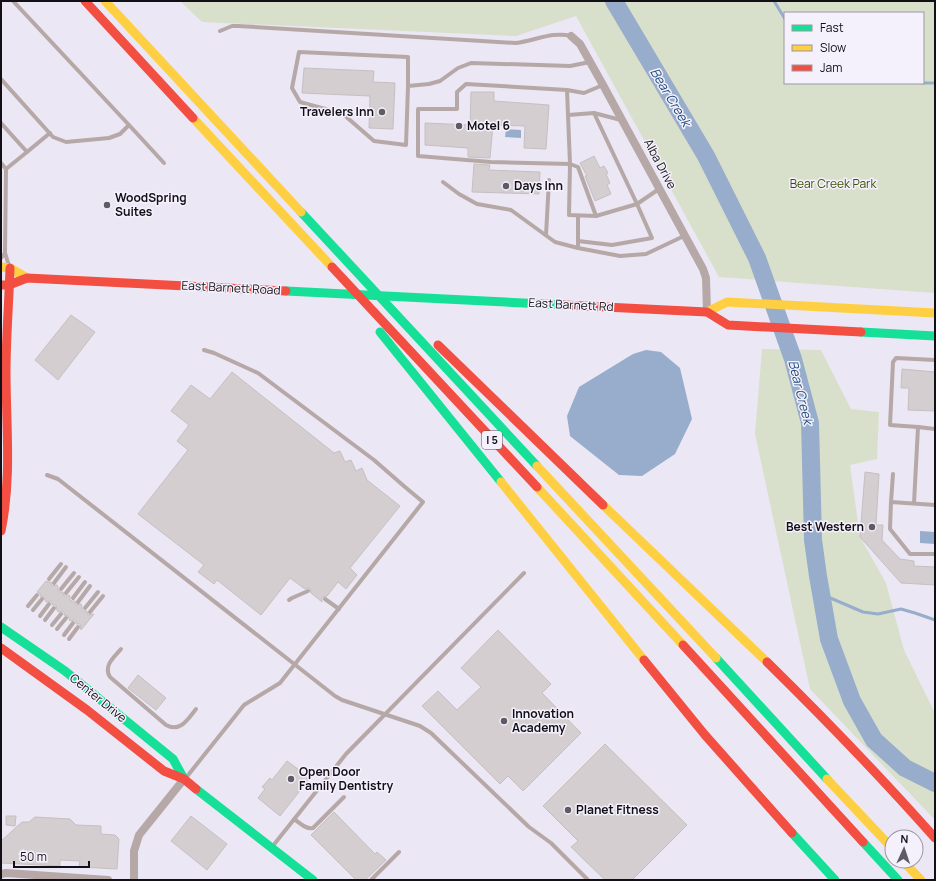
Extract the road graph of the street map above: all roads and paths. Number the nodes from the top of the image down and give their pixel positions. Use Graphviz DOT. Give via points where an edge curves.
graph roads {
  1 [pos="13,1"];
  2 [pos="85,1"];
  3 [pos="105,1"];
  4 [pos="220,31"];
  5 [pos="571,36"];
  6 [pos="590,62"];
  7 [pos="1,79"];
  8 [pos="603,85"];
  9 [pos="408,86"];
  10 [pos="567,90"];
  11 [pos="594,113"];
  12 [pos="568,115"];
  13 [pos="623,121"];
  14 [pos="1,123"];
  15 [pos="129,124"];
  16 [pos="50,133"];
  17 [pos="27,152"];
  18 [pos="1,163"];
  19 [pos="164,163"];
  20 [pos="570,164"];
  21 [pos="6,169"];
  22 [pos="549,180"];
  23 [pos="443,182"];
  24 [pos="660,189"];
  25 [pos="638,204"];
  26 [pos="578,216"];
  27 [pos="596,216"];
  28 [pos="546,235"];
  29 [pos="685,235"];
  30 [pos="578,241"];
  31 [pos="578,248"];
  32 [pos="5,253"];
  33 [pos="1,258"];
  34 [pos="5,267"];
  35 [pos="334,270"];
  36 [pos="358,272"];
  37 [pos="27,278"];
  38 [pos="5,285"];
  39 [pos="434,298"];
  40 [pos="707,312"];
  41 [pos="935,313"];
  42 [pos="935,336"];
  43 [pos="204,350"];
  44 [pos="935,360"];
  45 [pos="918,428"];
  46 [pos="935,429"];
  47 [pos="893,474"];
  48 [pos="47,475"];
  49 [pos="891,502"];
  50 [pos="914,503"];
  51 [pos="935,505"];
  52 [pos="1,531"];
  53 [pos="935,554"];
  54 [pos="61,564"];
  55 [pos="66,567"];
  56 [pos="74,573"];
  57 [pos="524,573"];
  58 [pos="79,577"];
  59 [pos="49,579"];
  60 [pos="85,582"];
  61 [pos="54,583"];
  62 [pos="90,586"];
  63 [pos="61,589"];
  64 [pos="98,592"];
  65 [pos="308,592"];
  66 [pos="66,593"];
  67 [pos="37,594"];
  68 [pos="103,596"];
  69 [pos="73,598"];
  70 [pos="42,599"];
  71 [pos="325,599"];
  72 [pos="289,600"];
  73 [pos="78,602"];
  74 [pos="49,604"];
  75 [pos="28,606"];
  76 [pos="54,608"];
  77 [pos="86,608"];
  78 [pos="339,609"];
  79 [pos="33,610"];
  80 [pos="90,612"];
  81 [pos="61,614"];
  82 [pos="40,616"];
  83 [pos="66,618"];
  84 [pos="45,620"];
  85 [pos="73,623"];
  86 [pos="52,625"];
  87 [pos="1,627"];
  88 [pos="78,627"];
  89 [pos="57,629"];
  90 [pos="64,635"];
  91 [pos="69,639"];
  92 [pos="1,648"];
  93 [pos="121,649"];
  94 [pos="295,666"];
  95 [pos="196,709"];
  96 [pos="385,714"];
  97 [pos="184,779"];
  98 [pos="344,797"];
  99 [pos="294,819"];
  100 [pos="935,838"];
  101 [pos="884,839"];
  102 [pos="272,848"];
  103 [pos="400,852"];
  104 [pos="911,869"];
  105 [pos="1,874"];
  106 [pos="108,880"];
  107 [pos="134,880"];
  108 [pos="313,880"];
  109 [pos="371,880"];
  110 [pos="588,880"];
  111 [pos="835,880"];
  112 [pos="898,880"];
  113 [pos="921,880"];
  1 -- 15 [label="lane"];
  2 -- 35 [label="main road, I 5"];
  3 -- 36 [label="main road, I 5"];
  4 -- 5 [label="lane" via="238,26 516,43 558,34"];
  5 -- 6 [label="street, Alba Drive" via="580,44"];
  6 -- 8 [label="street, Alba Drive"];
  6 -- 9 [label="lane" via="570,66 472,62 440,81"];
  7 -- 16 [label="lane"];
  8 -- 10 [label="lane" via="584,93"];
  8 -- 13 [label="street, Alba Drive"];
  9 -- 9 [label="lane" via="408,57 299,52 292,88 300,102 343,114 374,141 406,145"];
  10 -- 12 [label="lane"];
  10 -- 20 [label="lane" via="466,84 457,92 457,109 418,109 418,156 491,162"];
  11 -- 12 [label="lane"];
  11 -- 13 [label="lane"];
  11 -- 25 [label="lane"];
  12 -- 20 [label="lane"];
  13 -- 24 [label="street, Alba Drive"];
  14 -- 17 [label="lane"];
  15 -- 16 [label="lane" via="120,134 109,138 66,142 53,137"];
  15 -- 19 [label="lane"];
  16 -- 17 [label="lane"];
  17 -- 21 [label="lane"];
  18 -- 21 [label="lane"];
  20 -- 26 [label="lane" via="569,215"];
  20 -- 27 [label="lane" via="578,167"];
  21 -- 32 [label="lane"];
  22 -- 28 [label="lane"];
  23 -- 28 [label="lane" via="477,204 511,210"];
  24 -- 25 [label="lane"];
  24 -- 29 [label="street, Alba Drive"];
  25 -- 27 [label="lane"];
  25 -- 30 [label="lane" via="652,238 612,245"];
  26 -- 27 [label="lane"];
  26 -- 30 [label="lane"];
  28 -- 31 [label="lane" via="555,242"];
  29 -- 31 [label="lane" via="646,254 620,256"];
  29 -- 40 [label="street, Alba Drive" via="706,278"];
  30 -- 31 [label="lane"];
  32 -- 33 [label="lane"];
  32 -- 34 [label="lane"];
  34 -- 37 [label="main road, East Barnett Road"];
  34 -- 38 [label="main road"];
  35 -- 111 [label="main road" via="672,697"];
  35 -- 112 [label="main road, I 5"];
  36 -- 100 [label="main road" via="441,347 636,538 731,626 820,714 896,793"];
  36 -- 101 [label="main road, I 5"];
  37 -- 38 [label="main road, East Barnett Road"];
  37 -- 39 [label="main road, East Barnett Road"];
  38 -- 52 [label="main road" via="8,456"];
  39 -- 40 [label="main road, East Barnett Rd"];
  40 -- 41 [label="main road, East Barnett Rd" via="727,302 739,302"];
  40 -- 42 [label="main road, East Barnett Rd" via="728,325"];
  43 -- 78 [label="lane" via="258,373 374,460 423,502"];
  44 -- 45 [label="lane" via="894,360 890,426"];
  45 -- 46 [label="lane"];
  45 -- 50 [label="lane"];
  47 -- 49 [label="lane"];
  48 -- 94 [label="lane" via="58,479"];
  49 -- 50 [label="lane"];
  49 -- 53 [label="lane" via="890,529 910,554"];
  50 -- 51 [label="lane"];
  54 -- 59 [label="lane"];
  55 -- 61 [label="lane"];
  56 -- 63 [label="lane"];
  57 -- 96 [label="lane"];
  58 -- 66 [label="lane"];
  60 -- 69 [label="lane"];
  62 -- 73 [label="lane"];
  64 -- 77 [label="lane"];
  65 -- 72 [label="lane"];
  67 -- 75 [label="lane"];
  68 -- 80 [label="lane"];
  70 -- 79 [label="lane"];
  71 -- 78 [label="lane"];
  74 -- 82 [label="lane"];
  76 -- 84 [label="lane"];
  78 -- 94 [label="lane"];
  81 -- 86 [label="lane"];
  83 -- 89 [label="lane"];
  85 -- 90 [label="lane"];
  87 -- 97 [label="main road, Center Drive" via="65,671 173,759"];
  88 -- 91 [label="lane"];
  92 -- 97 [label="main road, Center Drive" via="87,710 164,771"];
  93 -- 95 [label="lane" via="108,666 110,677 166,725 180,727"];
  94 -- 96 [label="lane" via="338,698"];
  94 -- 97 [label="lane" via="277,686 244,705"];
  96 -- 99 [label="lane" via="346,754"];
  96 -- 110 [label="lane" via="420,726 431,733"];
  97 -- 102 [label="main road, Center Drive"];
  97 -- 107 [label="street" via="139,835 134,851"];
  98 -- 99 [label="lane" via="313,828 306,828"];
  99 -- 102 [label="lane"];
  102 -- 108 [label="main road, Center Drive"];
  103 -- 109 [label="lane"];
  104 -- 113 [label="main road"];
  105 -- 106 [label="street"];
}
